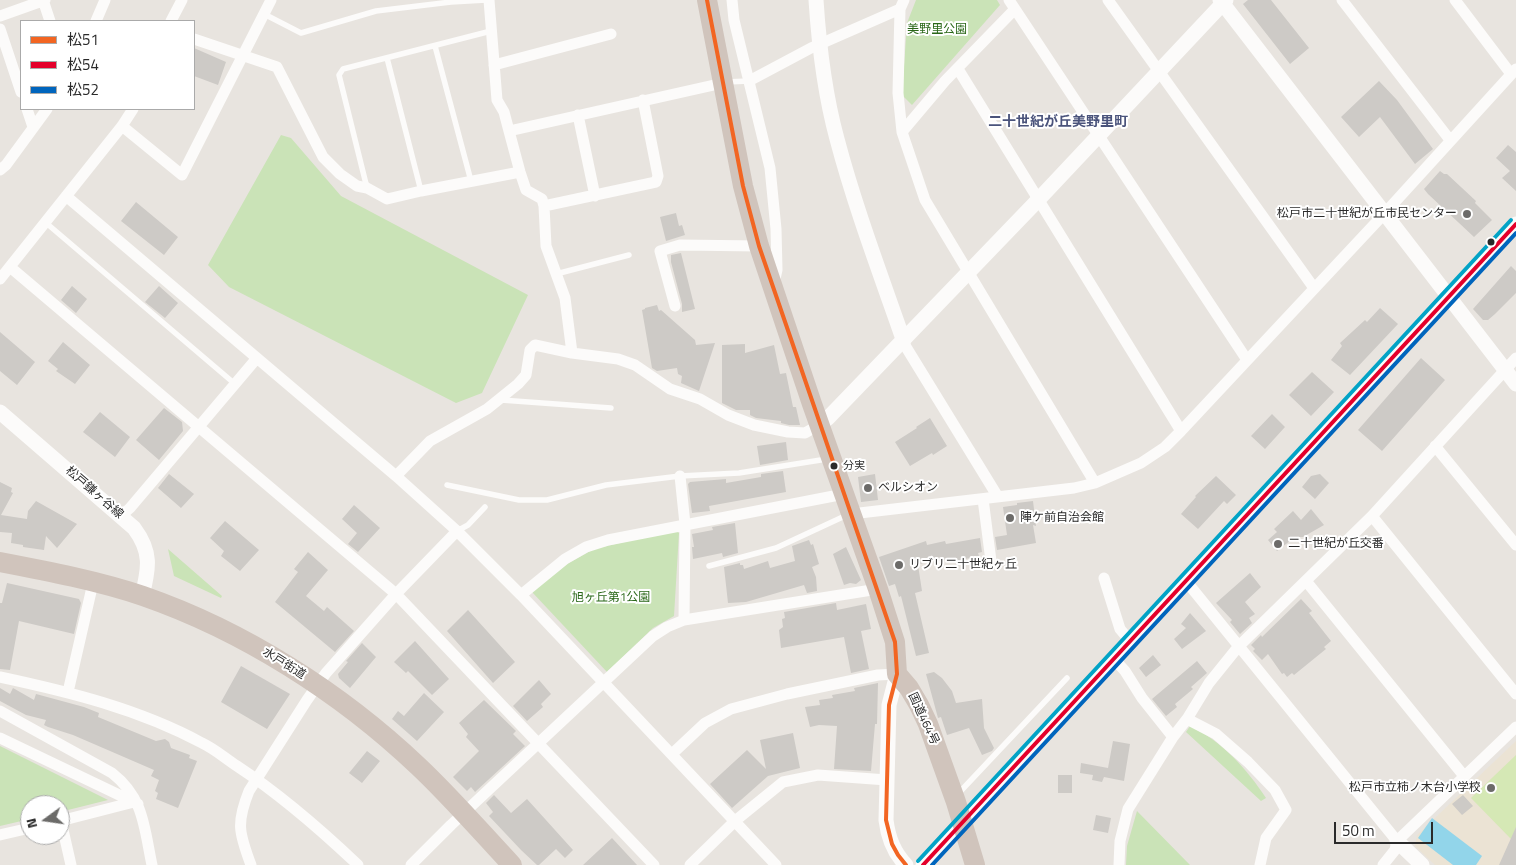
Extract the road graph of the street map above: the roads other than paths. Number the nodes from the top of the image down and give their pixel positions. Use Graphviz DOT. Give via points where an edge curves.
graph roads {
  1 [pos="44,0"];
  2 [pos="105,0"];
  3 [pos="182,0"];
  4 [pos="270,0"];
  5 [pos="487,0"];
  6 [pos="707,0"];
  7 [pos="732,0"];
  8 [pos="816,0"];
  9 [pos="1108,0"];
  10 [pos="1342,0"];
  11 [pos="1455,0"];
  12 [pos="1223,1"];
  13 [pos="902,4"];
  14 [pos="1012,4"];
  15 [pos="264,14"];
  16 [pos="0,16"];
  17 [pos="50,20"];
  18 [pos="96,20"];
  19 [pos="171,20"];
  20 [pos="0,29"];
  21 [pos="491,31"];
  22 [pos="611,34"];
  23 [pos="195,40"];
  24 [pos="819,45"];
  25 [pos="435,46"];
  26 [pos="244,56"];
  27 [pos="387,58"];
  28 [pos="494,65"];
  29 [pos="958,68"];
  30 [pos="1514,71"];
  31 [pos="1158,72"];
  32 [pos="749,81"];
  33 [pos="723,83"];
  34 [pos="20,89"];
  35 [pos="643,100"];
  36 [pos="27,110"];
  37 [pos="46,110"];
  38 [pos="132,110"];
  39 [pos="578,115"];
  40 [pos="122,126"];
  41 [pos="33,127"];
  42 [pos="510,131"];
  43 [pos="902,132"];
  44 [pos="1099,136"];
  45 [pos="1450,140"];
  46 [pos="0,170"];
  47 [pos="520,172"];
  48 [pos="471,182"];
  49 [pos="367,188"];
  50 [pos="421,191"];
  51 [pos="66,196"];
  52 [pos="594,196"];
  53 [pos="1038,200"];
  54 [pos="544,206"];
  55 [pos="1384,214"];
  56 [pos="45,222"];
  57 [pos="1516,224"];
  58 [pos="759,246"];
  59 [pos="629,255"];
  60 [pos="10,267"];
  61 [pos="968,272"];
  62 [pos="556,274"];
  63 [pos="0,279"];
  64 [pos="773,288"];
  65 [pos="1314,288"];
  66 [pos="1449,296"];
  67 [pos="675,306"];
  68 [pos="903,339"];
  69 [pos="572,353"];
  70 [pos="257,358"];
  71 [pos="1516,358"];
  72 [pos="1247,360"];
  73 [pos="1505,370"];
  74 [pos="235,384"];
  75 [pos="1516,384"];
  76 [pos="499,400"];
  77 [pos="611,408"];
  78 [pos="0,412"];
  79 [pos="820,425"];
  80 [pos="199,426"];
  81 [pos="1181,431"];
  82 [pos="1435,446"];
  83 [pos="832,458"];
  84 [pos="396,476"];
  85 [pos="680,476"];
  86 [pos="1095,482"];
  87 [pos="446,485"];
  88 [pos="844,494"];
  89 [pos="998,497"];
  90 [pos="983,499"];
  91 [pos="485,508"];
  92 [pos="851,514"];
  93 [pos="121,516"];
  94 [pos="1372,516"];
  95 [pos="685,524"];
  96 [pos="457,531"];
  97 [pos="1516,545"];
  98 [pos="991,561"];
  99 [pos="0,562"];
  100 [pos="708,566"];
  101 [pos="1104,578"];
  102 [pos="1186,581"];
  103 [pos="1306,581"];
  104 [pos="93,583"];
  105 [pos="878,588"];
  106 [pos="396,594"];
  107 [pos="521,595"];
  108 [pos="142,596"];
  109 [pos="684,620"];
  110 [pos="1130,641"];
  111 [pos="1238,647"];
  112 [pos="1114,659"];
  113 [pos="897,674"];
  114 [pos="0,677"];
  115 [pos="1067,678"];
  116 [pos="604,682"];
  117 [pos="317,685"];
  118 [pos="68,692"];
  119 [pos="1516,694"];
  120 [pos="0,711"];
  121 [pos="1187,719"];
  122 [pos="1516,726"];
  123 [pos="0,738"];
  124 [pos="1170,741"];
  125 [pos="538,744"];
  126 [pos="672,754"];
  127 [pos="1464,776"];
  128 [pos="257,779"];
  129 [pos="887,780"];
  130 [pos="955,800"];
  131 [pos="136,803"];
  132 [pos="464,813"];
  133 [pos="70,819"];
  134 [pos="735,821"];
  135 [pos="20,830"];
  136 [pos="0,835"];
  137 [pos="1397,841"];
  138 [pos="66,845"];
  139 [pos="71,865"];
  140 [pos="152,865"];
  141 [pos="251,865"];
  142 [pos="358,865"];
  143 [pos="411,865"];
  144 [pos="512,865"];
  145 [pos="654,865"];
  146 [pos="690,865"];
  147 [pos="776,865"];
  148 [pos="906,865"];
  149 [pos="923,865"];
  150 [pos="975,865"];
  151 [pos="1119,865"];
  152 [pos="1260,865"];
  153 [pos="1383,865"];
  154 [pos="1422,865"];
  1 -- 16 [label="street"];
  1 -- 17 [label="street"];
  2 -- 18 [label="street"];
  3 -- 19 [label="street"];
  4 -- 15 [label="street"];
  5 -- 15 [label="lane" via="376,11 301,33"];
  5 -- 21 [label="street"];
  6 -- 33 [label="highway"];
  7 -- 32 [label="street"];
  8 -- 24 [label="street"];
  9 -- 31 [label="street"];
  10 -- 45 [label="street"];
  11 -- 30 [label="street"];
  12 -- 31 [label="street"];
  12 -- 55 [label="street"];
  13 -- 24 [label="street"];
  13 -- 43 [label="street" via="898,93"];
  14 -- 29 [label="street"];
  14 -- 44 [label="street"];
  15 -- 26 [label="street"];
  20 -- 34 [label="street"];
  21 -- 25 [label="lane"];
  21 -- 28 [label="street"];
  22 -- 28 [label="street"];
  23 -- 26 [label="street"];
  24 -- 32 [label="street"];
  24 -- 68 [label="street" via="837,139"];
  25 -- 27 [label="lane"];
  25 -- 48 [label="lane"];
  26 -- 40 [label="street" via="182,175"];
  26 -- 49 [label="street" via="277,68 323,158 357,186"];
  27 -- 49 [label="lane" via="343,69 339,74"];
  27 -- 50 [label="lane"];
  28 -- 42 [label="street" via="497,100"];
  29 -- 43 [label="street"];
  29 -- 53 [label="street"];
  30 -- 45 [label="street"];
  31 -- 44 [label="street"];
  31 -- 65 [label="street"];
  32 -- 33 [label="lane"];
  32 -- 64 [label="street" via="770,168 776,228 777,270"];
  33 -- 35 [label="street"];
  33 -- 58 [label="highway" via="743,186"];
  35 -- 39 [label="street"];
  35 -- 52 [label="street" via="658,176 656,182"];
  36 -- 41 [label="street"];
  37 -- 41 [label="street"];
  38 -- 40 [label="street"];
  39 -- 42 [label="street"];
  39 -- 52 [label="street"];
  40 -- 51 [label="street"];
  41 -- 46 [label="street"];
  42 -- 47 [label="street"];
  43 -- 61 [label="street" via="925,200"];
  44 -- 53 [label="street"];
  44 -- 72 [label="street"];
  45 -- 55 [label="street"];
  47 -- 48 [label="street"];
  47 -- 54 [label="street" via="526,190 542,199"];
  48 -- 50 [label="street"];
  49 -- 50 [label="street" via="387,199"];
  51 -- 56 [label="street"];
  51 -- 70 [label="street"];
  52 -- 54 [label="street"];
  53 -- 61 [label="street"];
  53 -- 81 [label="street"];
  54 -- 62 [label="street" via="546,246"];
  55 -- 65 [label="street"];
  55 -- 66 [label="street"];
  56 -- 60 [label="street"];
  56 -- 74 [label="lane"];
  57 -- 66 [label="street"];
  58 -- 64 [label="highway"];
  58 -- 67 [label="street" via="680,244 660,251"];
  59 -- 62 [label="lane"];
  60 -- 63 [label="street"];
  60 -- 80 [label="street"];
  61 -- 68 [label="street"];
  61 -- 86 [label="street"];
  62 -- 69 [label="street" via="565,298"];
  64 -- 79 [label="highway"];
  65 -- 72 [label="street"];
  66 -- 73 [label="street"];
  66 -- 102 [label="street"];
  68 -- 79 [label="street"];
  68 -- 89 [label="street"];
  69 -- 76 [label="street" via="535,345 530,350 526,376"];
  69 -- 79 [label="street" via="618,359 635,365 670,389 700,399 754,425 805,433"];
  70 -- 74 [label="street"];
  70 -- 84 [label="street"];
  71 -- 73 [label="street"];
  72 -- 81 [label="street"];
  73 -- 75 [label="street"];
  73 -- 82 [label="street"];
  74 -- 80 [label="street"];
  76 -- 77 [label="lane"];
  76 -- 84 [label="street" via="430,442"];
  78 -- 93 [label="street, 松戸鎌ヶ谷線"];
  79 -- 83 [label="highway"];
  80 -- 93 [label="street"];
  80 -- 106 [label="street"];
  81 -- 86 [label="street" via="1141,464"];
  82 -- 94 [label="street"];
  82 -- 97 [label="street"];
  83 -- 85 [label="lane" via="710,476"];
  83 -- 88 [label="highway"];
  84 -- 96 [label="street"];
  85 -- 87 [label="lane" via="606,485 547,500 519,500"];
  85 -- 95 [label="street"];
  86 -- 89 [label="street" via="1074,488"];
  88 -- 92 [label="highway"];
  88 -- 95 [label="street"];
  89 -- 90 [label="street"];
  90 -- 92 [label="street"];
  90 -- 98 [label="street"];
  91 -- 96 [label="lane"];
  92 -- 100 [label="lane" via="776,548"];
  92 -- 105 [label="highway"];
  93 -- 108 [label="street, 松戸鎌ヶ谷線" via="134,528 145,546 148,572"];
  94 -- 103 [label="street"];
  94 -- 119 [label="street"];
  95 -- 107 [label="street" via="586,547 565,559"];
  95 -- 109 [label="street"];
  96 -- 106 [label="street"];
  96 -- 107 [label="street"];
  99 -- 104 [label="highway, 水戸街道"];
  101 -- 110 [label="street" via="1120,629"];
  102 -- 110 [label="street"];
  102 -- 111 [label="street"];
  103 -- 111 [label="street"];
  103 -- 127 [label="street"];
  104 -- 108 [label="highway, 水戸街道"];
  104 -- 118 [label="street"];
  105 -- 109 [label="street"];
  105 -- 113 [label="highway" via="895,642"];
  106 -- 117 [label="street"];
  106 -- 125 [label="street"];
  107 -- 116 [label="street"];
  108 -- 117 [label="highway, 水戸街道" via="233,635"];
  109 -- 116 [label="street" via="653,636"];
  110 -- 112 [label="street"];
  111 -- 121 [label="street" via="1209,683"];
  111 -- 137 [label="street"];
  112 -- 124 [label="street"];
  112 -- 149 [label="street"];
  113 -- 126 [label="street" via="878,674 731,709 705,723"];
  113 -- 129 [label="street" via="889,704"];
  113 -- 130 [label="highway, 国道464号" via="919,705"];
  114 -- 118 [label="street"];
  115 -- 130 [label="lane"];
  116 -- 125 [label="street"];
  116 -- 126 [label="street"];
  117 -- 128 [label="street"];
  117 -- 132 [label="highway, 水戸街道" via="419,766"];
  118 -- 128 [label="street" via="152,720 204,744"];
  120 -- 131 [label="street" via="112,772 130,789"];
  121 -- 124 [label="street"];
  121 -- 152 [label="street" via="1216,734 1248,762 1275,790 1286,810 1266,838"];
  122 -- 127 [label="street"];
  123 -- 131 [label="street"];
  124 -- 151 [label="street" via="1128,809 1120,841"];
  125 -- 132 [label="street"];
  125 -- 145 [label="street"];
  126 -- 134 [label="street"];
  127 -- 137 [label="street"];
  128 -- 141 [label="street" via="249,791 240,820 241,838"];
  128 -- 142 [label="street" via="293,806"];
  129 -- 134 [label="street" via="818,775 782,782"];
  129 -- 148 [label="street" via="888,836"];
  130 -- 150 [label="highway, 国道464号"];
  131 -- 133 [label="street"];
  131 -- 140 [label="street"];
  132 -- 143 [label="street"];
  132 -- 144 [label="highway, 水戸街道"];
  134 -- 146 [label="street"];
  134 -- 147 [label="street"];
  135 -- 136 [label="street"];
  137 -- 153 [label="street"];
  137 -- 154 [label="street"];
  138 -- 139 [label="street"];
}
